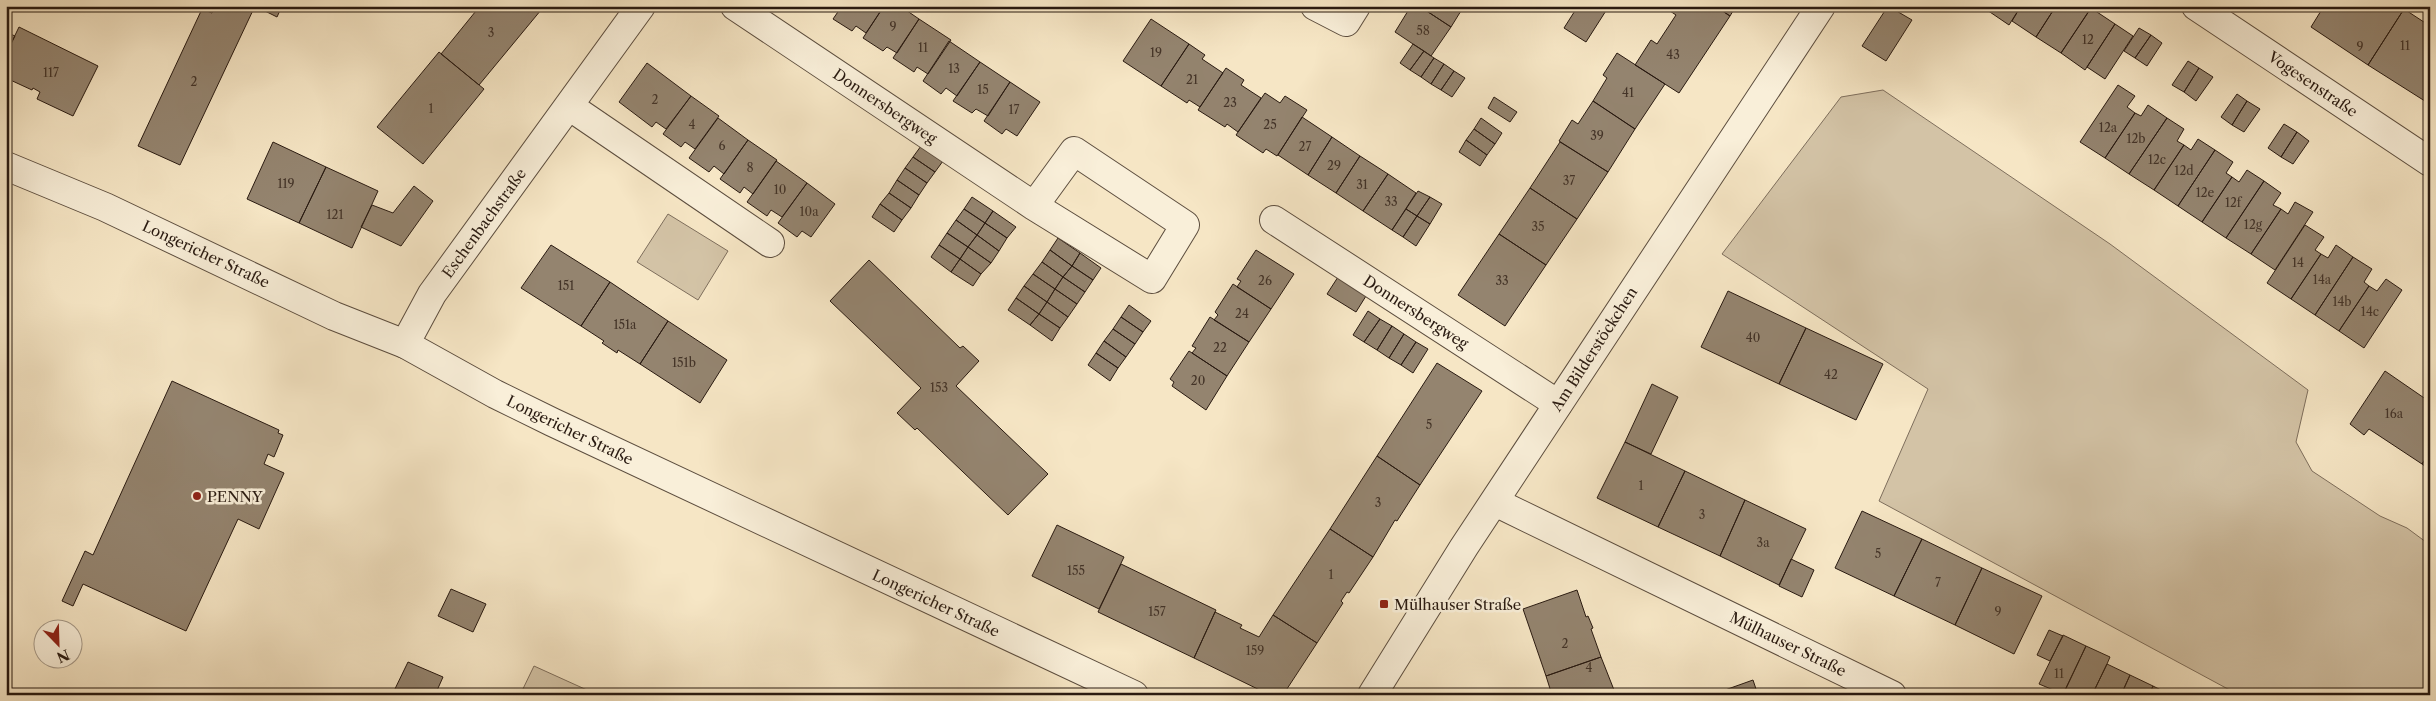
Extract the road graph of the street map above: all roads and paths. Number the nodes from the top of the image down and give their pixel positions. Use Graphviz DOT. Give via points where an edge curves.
graph roads {
  1 [pos="641,6"];
  2 [pos="735,6"];
  3 [pos="1315,6"];
  4 [pos="1356,6"];
  5 [pos="1821,6"];
  6 [pos="2196,6"];
  7 [pos="569,106"];
  8 [pos="2430,162"];
  9 [pos="6,166"];
  10 [pos="1034,206"];
  11 [pos="1274,220"];
  12 [pos="770,243"];
  13 [pos="405,344"];
  14 [pos="1558,404"];
  15 [pos="1495,502"];
  16 [pos="1134,695"];
  17 [pos="1372,695"];
  18 [pos="1892,695"];
  1 -- 7 [label="street, Eschenbachstraße"];
  2 -- 10 [label="street, Donnersbergweg"];
  3 -- 4 [label="street" via="1346,22"];
  5 -- 14 [label="street, Am Bilderstöckchen"];
  6 -- 8 [label="street, Vogesenstraße"];
  7 -- 12 [label="street"];
  7 -- 13 [label="street, Eschenbachstraße" via="432,294"];
  9 -- 13 [label="street, Longericher Straße" via="105,207 334,316"];
  10 -- 10 [label="street, Donnersbergweg" via="1074,151 1186,225 1152,279"];
  11 -- 14 [label="street, Donnersbergweg"];
  13 -- 16 [label="street, Longericher Straße" via="552,422"];
  14 -- 15 [label="street, Am Bilderstöckchen"];
  15 -- 17 [label="street, Am Bilderstöckchen"];
  15 -- 18 [label="street, Mülhauser Straße"];
}
